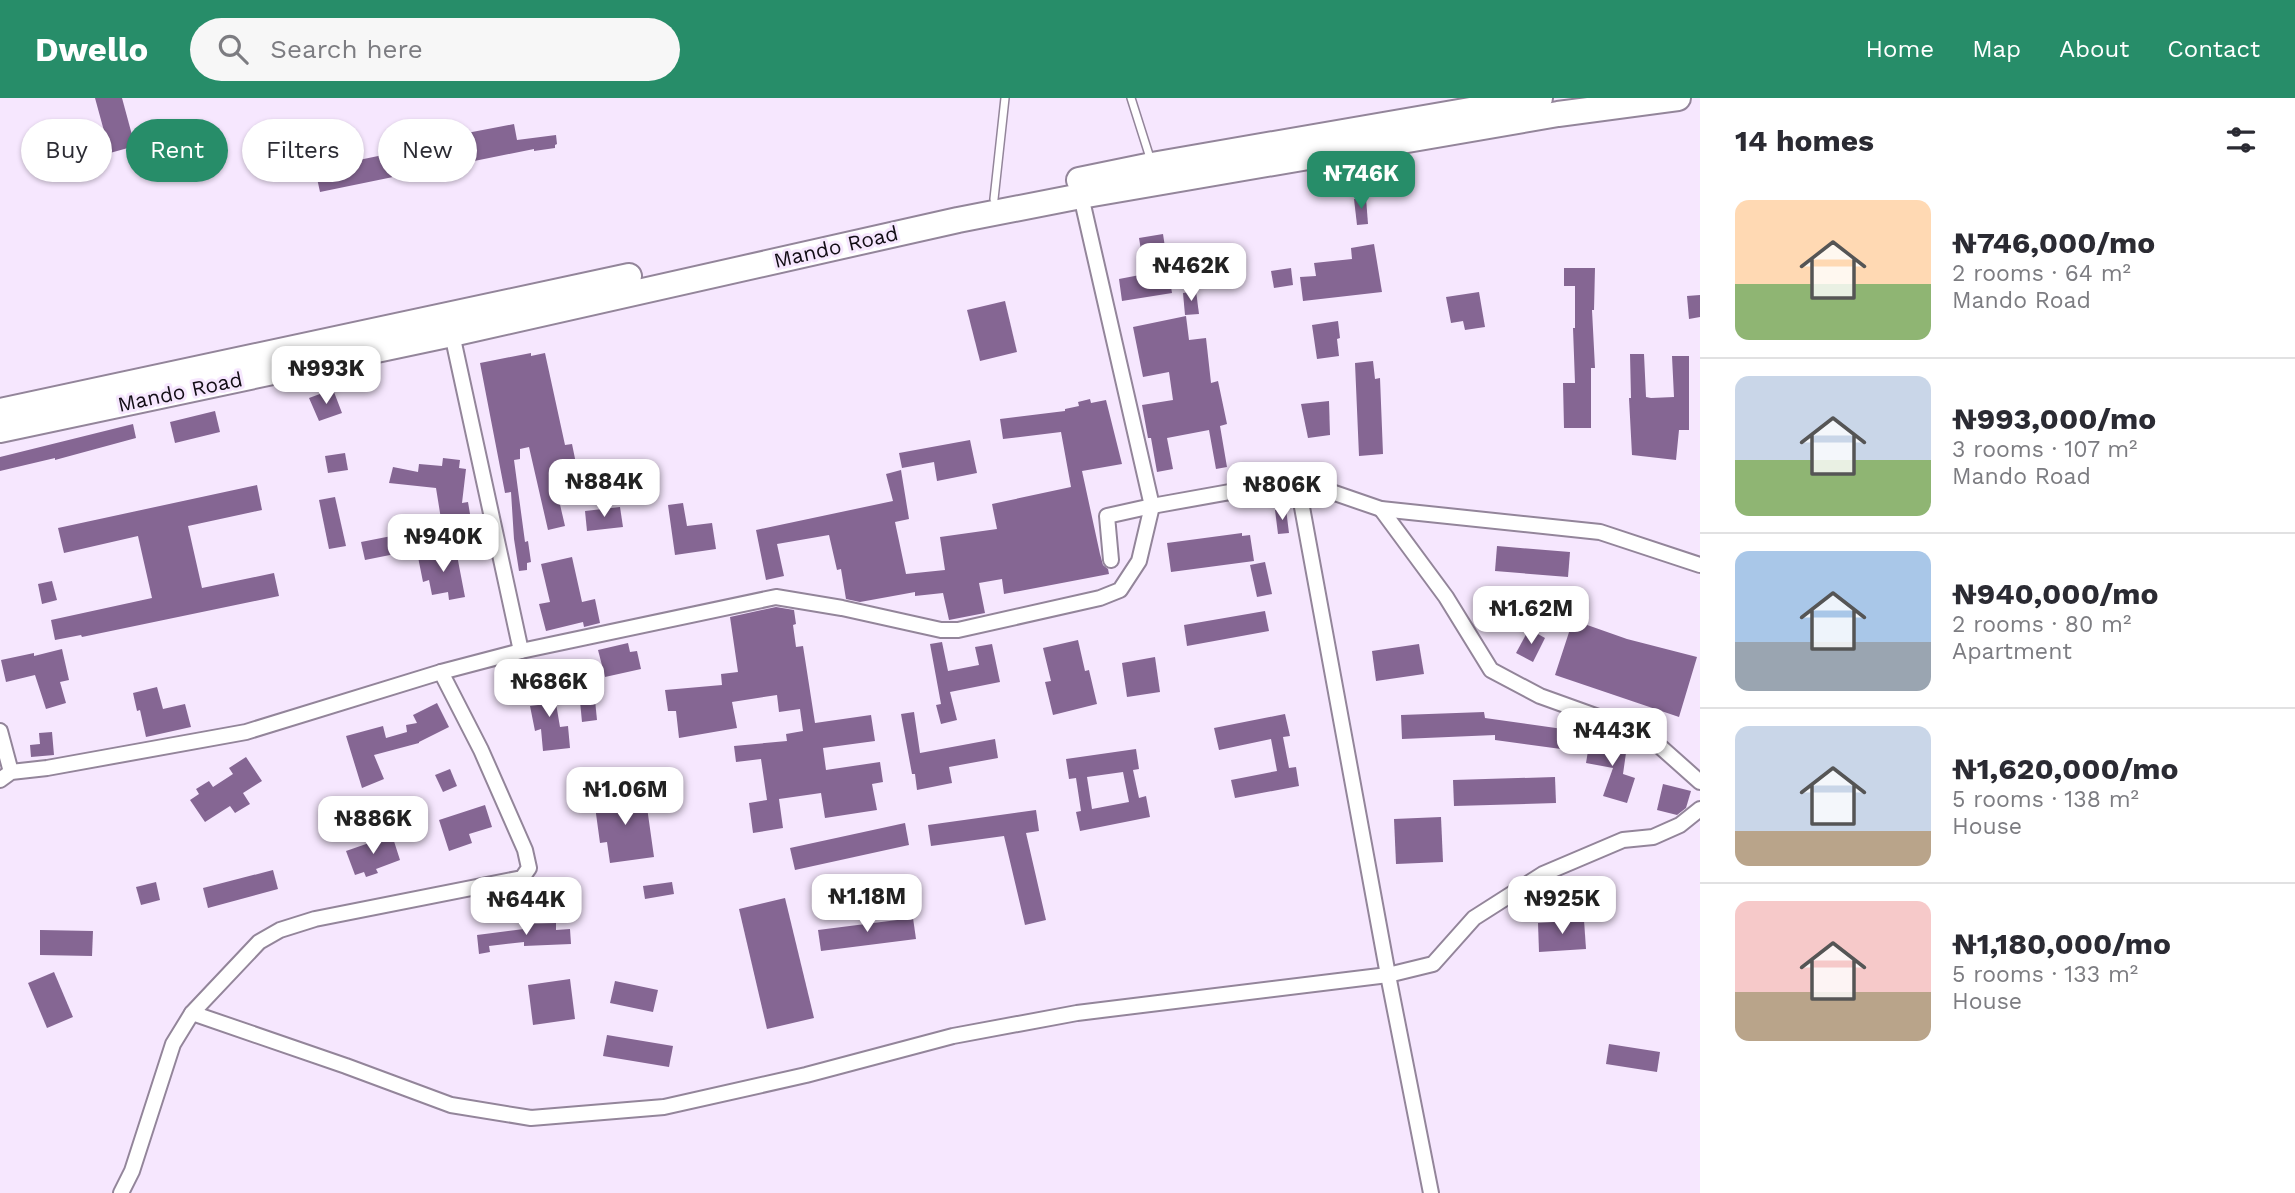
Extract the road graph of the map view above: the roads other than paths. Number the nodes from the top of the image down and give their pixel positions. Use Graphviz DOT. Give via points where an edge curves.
graph roads {
  1 [pos="1005,98"];
  2 [pos="1131,98"];
  3 [pos="1540,98"];
  4 [pos="1678,98"];
  5 [pos="1152,165"];
  6 [pos="1081,196"];
  7 [pos="994,199"];
  8 [pos="452,334"];
  9 [pos="0,411"];
  10 [pos="0,430"];
  11 [pos="1297,480"];
  12 [pos="1152,506"];
  13 [pos="1381,509"];
  14 [pos="1111,560"];
  15 [pos="1700,565"];
  16 [pos="521,651"];
  17 [pos="441,673"];
  18 [pos="0,731"];
  19 [pos="5,776"];
  20 [pos="1700,782"];
  21 [pos="1700,809"];
  22 [pos="1388,975"];
  23 [pos="192,1013"];
  24 [pos="121,1193"];
  25 [pos="1431,1193"];
  1 -- 7 [label="lane"];
  2 -- 5 [label="lane"];
  3 -- 5 [label="highway, Mando Road"];
  4 -- 6 [label="highway, Mando Road" via="1558,114"];
  5 -- 7 [label="highway, Mando Road"];
  6 -- 8 [label="highway, Mando Road"];
  6 -- 12 [label="street"];
  7 -- 9 [label="highway, Mando Road"];
  8 -- 10 [label="highway, Mando Road"];
  8 -- 16 [label="street"];
  11 -- 12 [label="street"];
  11 -- 13 [label="street"];
  11 -- 22 [label="street"];
  12 -- 14 [label="street" via="1107,516"];
  12 -- 16 [label="street" via="1139,561 1120,590 1088,601 942,630 776,597"];
  13 -- 15 [label="street" via="1600,532"];
  13 -- 20 [label="street" via="1446,597 1491,670 1540,696 1629,728 1655,742"];
  16 -- 17 [label="street"];
  17 -- 19 [label="street" via="246,732"];
  17 -- 23 [label="street" via="525,850 529,868 522,878 280,930 259,942"];
  18 -- 19 [label="street"];
  21 -- 22 [label="street" via="1680,825 1653,837 1623,840 1543,874 1474,918 1433,964"];
  22 -- 23 [label="street" via="1077,1013 953,1036 664,1107 531,1118 451,1105"];
  22 -- 25 [label="street"];
  23 -- 24 [label="street" via="173,1044"];
}
